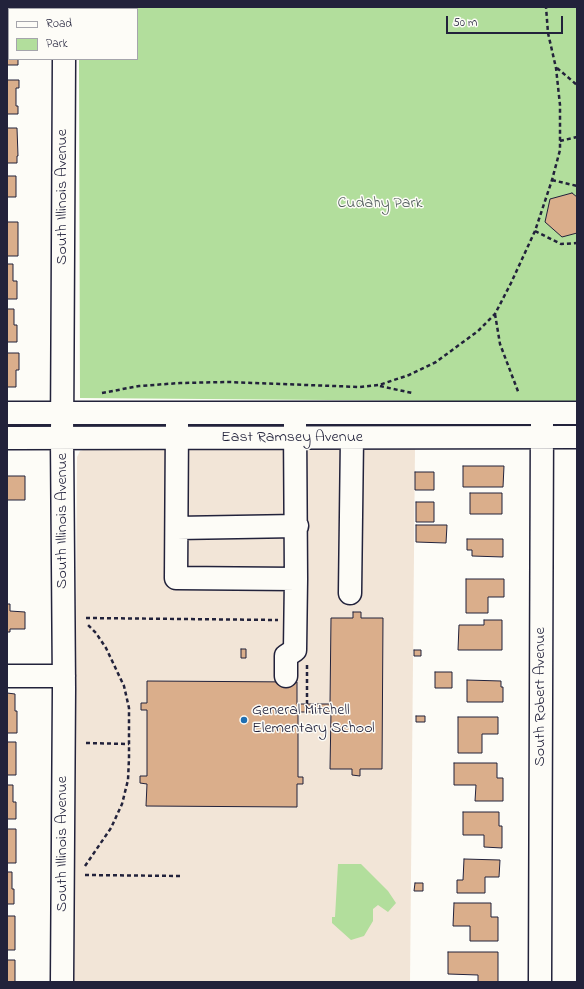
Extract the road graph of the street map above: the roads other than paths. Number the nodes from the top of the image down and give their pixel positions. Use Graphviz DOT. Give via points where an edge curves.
graph roads {
  1 [pos="64,60"];
  2 [pos="7,413"];
  3 [pos="62,413"];
  4 [pos="178,413"];
  5 [pos="295,413"];
  6 [pos="542,413"];
  7 [pos="577,413"];
  8 [pos="542,437"];
  9 [pos="577,437"];
  10 [pos="7,438"];
  11 [pos="62,438"];
  12 [pos="177,438"];
  13 [pos="295,438"];
  14 [pos="352,438"];
  15 [pos="297,526"];
  16 [pos="177,528"];
  17 [pos="296,579"];
  18 [pos="350,592"];
  19 [pos="7,676"];
  20 [pos="64,676"];
  21 [pos="286,676"];
  22 [pos="62,982"];
  23 [pos="540,982"];
  1 -- 3 [label="street, South Illinois Avenue"];
  2 -- 3 [label="street, East Ramsey Avenue"];
  3 -- 4 [label="street, East Ramsey Avenue"];
  3 -- 11 [label="street, South Illinois Avenue"];
  4 -- 5 [label="street, East Ramsey Avenue"];
  4 -- 12 [label="street"];
  5 -- 6 [label="street, East Ramsey Avenue"];
  5 -- 13 [label="street"];
  6 -- 7 [label="street, East Ramsey Avenue"];
  6 -- 8 [label="street, South Robert Avenue"];
  8 -- 9 [label="street, East Ramsey Avenue"];
  8 -- 14 [label="street, East Ramsey Avenue"];
  8 -- 23 [label="street, South Robert Avenue"];
  10 -- 11 [label="street, East Ramsey Avenue"];
  11 -- 12 [label="street, East Ramsey Avenue"];
  11 -- 20 [label="street, South Illinois Avenue"];
  12 -- 13 [label="street, East Ramsey Avenue"];
  12 -- 16 [label="street"];
  13 -- 14 [label="street, East Ramsey Avenue"];
  13 -- 15 [label="street"];
  14 -- 18 [label="street"];
  15 -- 16 [label="street"];
  15 -- 17 [label="street"];
  16 -- 17 [label="street" via="176,578"];
  17 -- 21 [label="street" via="295,650 286,656"];
  19 -- 20 [label="street"];
  20 -- 22 [label="street, South Illinois Avenue"];
}
